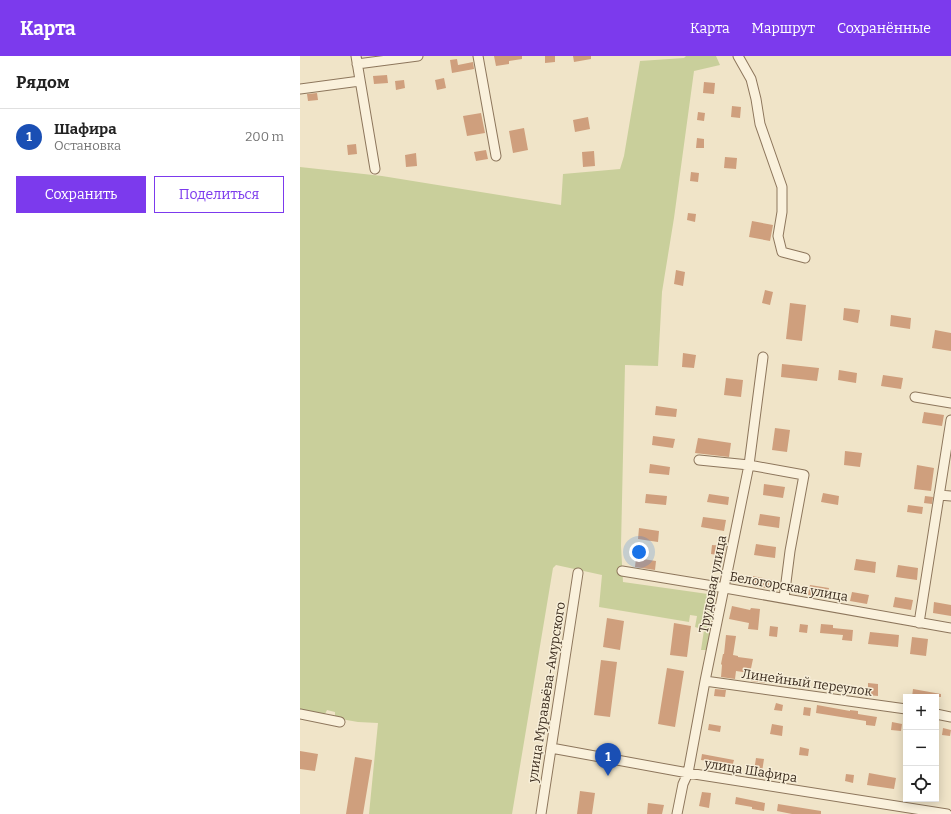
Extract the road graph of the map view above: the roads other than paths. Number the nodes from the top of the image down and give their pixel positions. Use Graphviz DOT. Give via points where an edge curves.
graph roads {
  1 [pos="418,56"];
  2 [pos="478,56"];
  3 [pos="738,56"];
  4 [pos="357,60"];
  5 [pos="360,81"];
  6 [pos="300,88"];
  7 [pos="496,156"];
  8 [pos="374,169"];
  9 [pos="805,258"];
  10 [pos="763,357"];
  11 [pos="915,397"];
  12 [pos="951,403"];
  13 [pos="951,420"];
  14 [pos="699,460"];
  15 [pos="749,465"];
  16 [pos="939,495"];
  17 [pos="951,496"];
  18 [pos="622,571"];
  19 [pos="578,573"];
  20 [pos="724,588"];
  21 [pos="784,598"];
  22 [pos="919,622"];
  23 [pos="951,628"];
  24 [pos="705,681"];
  25 [pos="903,709"];
  26 [pos="300,714"];
  27 [pos="939,715"];
  28 [pos="951,717"];
  29 [pos="340,722"];
  30 [pos="551,748"];
  31 [pos="688,773"];
  32 [pos="541,814"];
  33 [pos="677,814"];
  34 [pos="947,814"];
  1 -- 4 [label="street"];
  2 -- 7 [label="street"];
  3 -- 9 [label="street" via="751,80 760,124 782,187 782,212 778,236 782,252"];
  4 -- 5 [label="street"];
  5 -- 6 [label="street"];
  5 -- 8 [label="street"];
  10 -- 15 [label="street, Трудовая улица"];
  11 -- 12 [label="street"];
  13 -- 16 [label="street"];
  14 -- 15 [label="street"];
  15 -- 20 [label="street, Трудовая улица"];
  15 -- 21 [label="street" via="804,475"];
  16 -- 17 [label="street"];
  16 -- 22 [label="street"];
  18 -- 20 [label="street, Белогорская улица"];
  19 -- 30 [label="street, улица Муравьёва-Амурского"];
  20 -- 21 [label="street, Белогорская улица"];
  20 -- 24 [label="street, Трудовая улица"];
  21 -- 22 [label="street, Белогорская улица"];
  22 -- 23 [label="street, Белогорская улица"];
  24 -- 25 [label="street, Линейный переулок"];
  24 -- 31 [label="street, Трудовая улица"];
  26 -- 29 [label="street"];
  27 -- 28 [label="street"];
  30 -- 31 [label="street, улица Шафира"];
  30 -- 32 [label="street, улица Муравьёва-Амурского"];
  31 -- 33 [label="street, Трудовая улица"];
  31 -- 34 [label="street, улица Шафира"];
}
